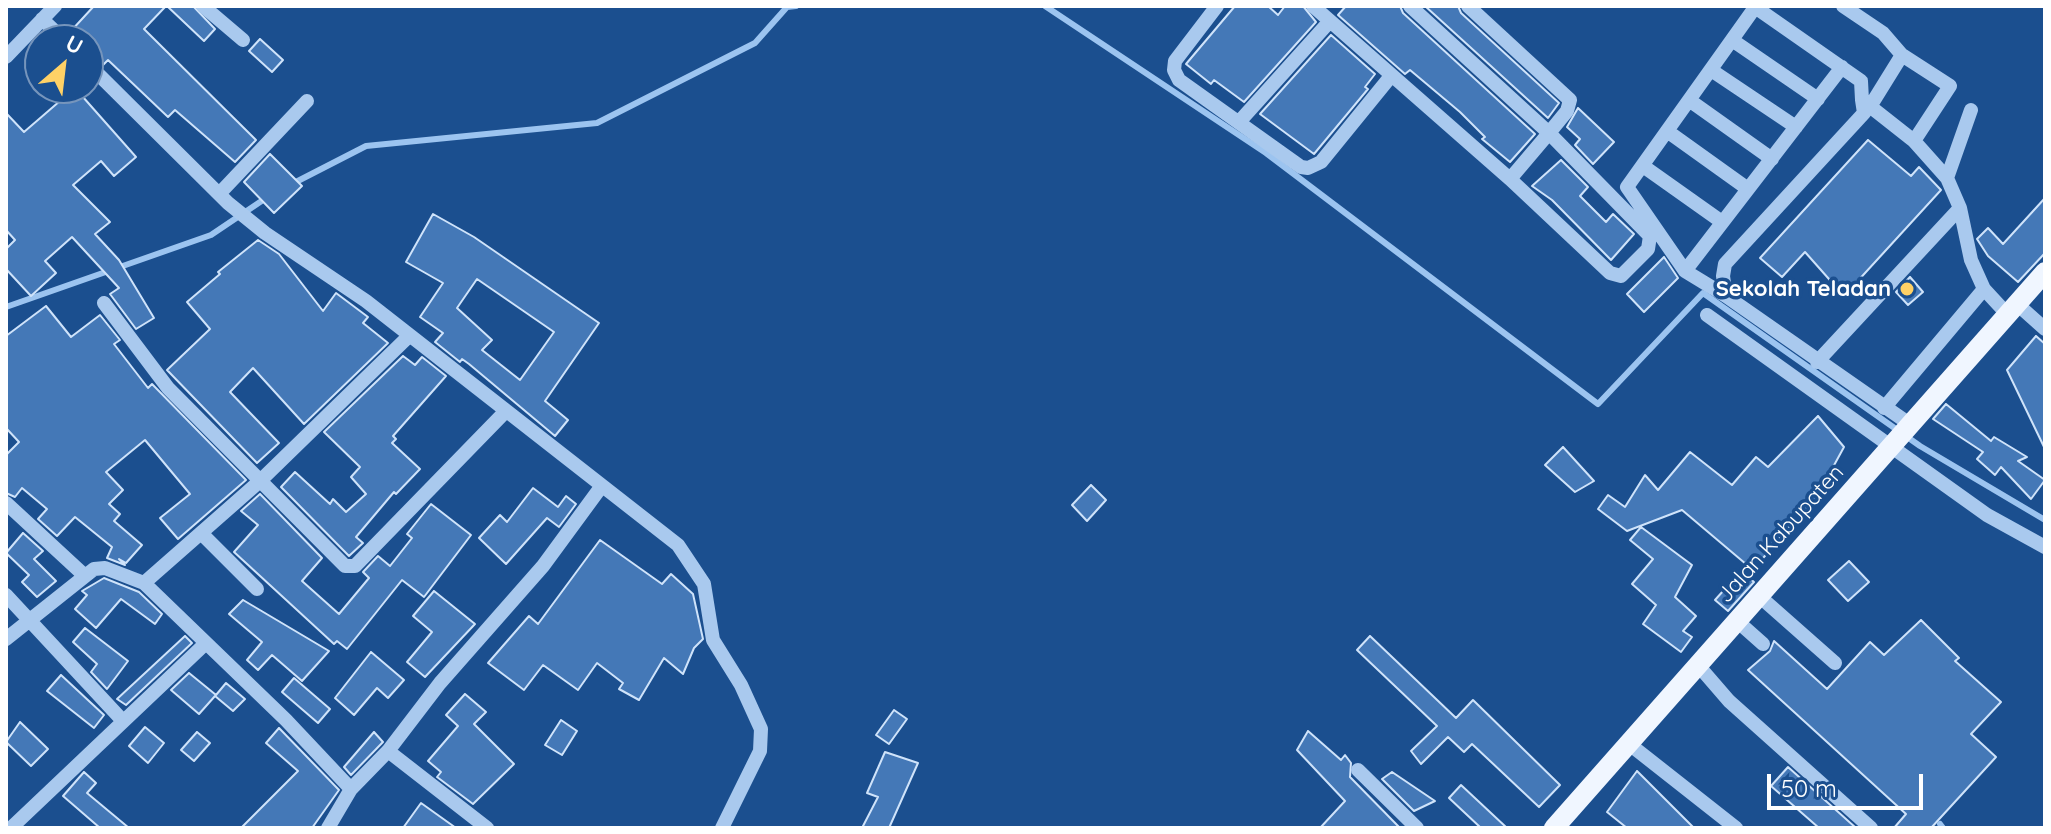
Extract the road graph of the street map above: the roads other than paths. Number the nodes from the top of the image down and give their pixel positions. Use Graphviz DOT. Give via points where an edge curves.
graph roads {
  1 [pos="55,6"];
  2 [pos="203,6"];
  3 [pos="1217,6"];
  4 [pos="1313,6"];
  5 [pos="1410,6"];
  6 [pos="1468,6"];
  7 [pos="1843,6"];
  8 [pos="1756,7"];
  9 [pos="42,19"];
  10 [pos="1330,21"];
  11 [pos="47,24"];
  12 [pos="243,40"];
  13 [pos="1732,40"];
  14 [pos="1902,55"];
  15 [pos="6,57"];
  16 [pos="1842,67"];
  17 [pos="1711,70"];
  18 [pos="1391,76"];
  19 [pos="104,80"];
  20 [pos="1818,99"];
  21 [pos="1689,100"];
  22 [pos="307,101"];
  23 [pos="1867,102"];
  24 [pos="1971,110"];
  25 [pos="1239,122"];
  26 [pos="1796,127"];
  27 [pos="1667,131"];
  28 [pos="1549,133"];
  29 [pos="1914,141"];
  30 [pos="1772,159"];
  31 [pos="1643,166"];
  32 [pos="1947,178"];
  33 [pos="1510,179"];
  34 [pos="1748,189"];
  35 [pos="224,199"];
  36 [pos="1960,208"];
  37 [pos="1722,222"];
  38 [pos="1685,271"];
  39 [pos="2045,272"];
  40 [pos="1984,289"];
  41 [pos="1726,296"];
  42 [pos="104,303"];
  43 [pos="2012,309"];
  44 [pos="1707,315"];
  45 [pos="2045,329"];
  46 [pos="409,336"];
  47 [pos="1817,362"];
  48 [pos="1884,408"];
  49 [pos="505,412"];
  50 [pos="1901,435"];
  51 [pos="260,481"];
  52 [pos="601,487"];
  53 [pos="6,503"];
  54 [pos="201,533"];
  55 [pos="2045,547"];
  56 [pos="85,576"];
  57 [pos="144,583"];
  58 [pos="257,589"];
  59 [pos="6,595"];
  60 [pos="1758,595"];
  61 [pos="1736,620"];
  62 [pos="30,621"];
  63 [pos="6,639"];
  64 [pos="206,643"];
  65 [pos="1763,644"];
  66 [pos="1835,663"];
  67 [pos="1697,664"];
  68 [pos="123,721"];
  69 [pos="1628,743"];
  70 [pos="388,751"];
  71 [pos="1358,770"];
  72 [pos="351,789"];
  73 [pos="11,828"];
  74 [pos="328,828"];
  75 [pos="487,828"];
  76 [pos="722,828"];
  77 [pos="1417,828"];
  78 [pos="1554,828"];
  79 [pos="1736,828"];
  80 [pos="1871,828"];
  1 -- 9 [label="street"];
  2 -- 12 [label="street"];
  3 -- 25 [label="street" via="1175,61 1174,70 1179,80"];
  4 -- 10 [label="street"];
  5 -- 28 [label="street"];
  6 -- 28 [label="street" via="1570,100"];
  7 -- 14 [label="street" via="1883,33"];
  8 -- 13 [label="street"];
  8 -- 16 [label="street"];
  9 -- 11 [label="street"];
  9 -- 15 [label="street"];
  10 -- 18 [label="street"];
  10 -- 25 [label="street"];
  13 -- 17 [label="street"];
  13 -- 20 [label="street"];
  14 -- 23 [label="street"];
  14 -- 29 [label="street" via="1950,86"];
  16 -- 20 [label="street"];
  16 -- 23 [label="street" via="1861,81"];
  17 -- 21 [label="street"];
  17 -- 26 [label="street"];
  18 -- 25 [label="street" via="1329,154 1308,168"];
  18 -- 33 [label="street"];
  19 -- 35 [label="street"];
  20 -- 26 [label="street"];
  21 -- 27 [label="street"];
  21 -- 30 [label="street"];
  22 -- 35 [label="street"];
  23 -- 29 [label="street"];
  23 -- 41 [label="street" via="1864,113 1725,264"];
  24 -- 32 [label="street"];
  26 -- 30 [label="street"];
  27 -- 31 [label="street"];
  27 -- 34 [label="street"];
  28 -- 33 [label="street"];
  28 -- 33 [label="street" via="1650,236 1648,249 1621,276 1610,273"];
  29 -- 32 [label="street"];
  30 -- 34 [label="street"];
  31 -- 37 [label="street"];
  31 -- 38 [label="street" via="1627,187"];
  32 -- 36 [label="street"];
  34 -- 37 [label="street"];
  35 -- 46 [label="street"];
  36 -- 40 [label="street" via="1971,260"];
  36 -- 47 [label="street"];
  37 -- 38 [label="street"];
  38 -- 41 [label="street"];
  39 -- 43 [label="main road, Jalan Kabupaten"];
  40 -- 43 [label="street"];
  40 -- 48 [label="street"];
  41 -- 47 [label="street"];
  42 -- 51 [label="street" via="168,388"];
  43 -- 45 [label="street"];
  43 -- 50 [label="main road, Jalan Kabupaten"];
  44 -- 50 [label="street"];
  46 -- 49 [label="street"];
  46 -- 51 [label="street"];
  47 -- 48 [label="street"];
  48 -- 50 [label="street"];
  49 -- 51 [label="street" via="355,566 340,562"];
  49 -- 52 [label="street"];
  50 -- 55 [label="street" via="1987,515"];
  50 -- 60 [label="main road, Jalan Kabupaten"];
  51 -- 54 [label="street"];
  52 -- 70 [label="street" via="543,566"];
  52 -- 76 [label="street" via="678,545 704,584 713,640 761,729 760,751"];
  53 -- 56 [label="street"];
  54 -- 57 [label="street"];
  54 -- 58 [label="street"];
  56 -- 57 [label="street" via="105,568"];
  56 -- 62 [label="street"];
  57 -- 64 [label="street"];
  59 -- 62 [label="street"];
  60 -- 61 [label="main road, Jalan Kabupaten"];
  60 -- 66 [label="street"];
  61 -- 65 [label="street"];
  61 -- 67 [label="main road, Jalan Kabupaten"];
  62 -- 63 [label="street"];
  62 -- 68 [label="street"];
  64 -- 68 [label="street"];
  64 -- 72 [label="street"];
  67 -- 69 [label="main road, Jalan Kabupaten"];
  67 -- 80 [label="street" via="1729,701"];
  68 -- 73 [label="street"];
  69 -- 78 [label="main road, Jalan Kabupaten"];
  69 -- 79 [label="street"];
  70 -- 72 [label="street"];
  70 -- 75 [label="street"];
  71 -- 77 [label="street"];
  72 -- 74 [label="street"];
}
